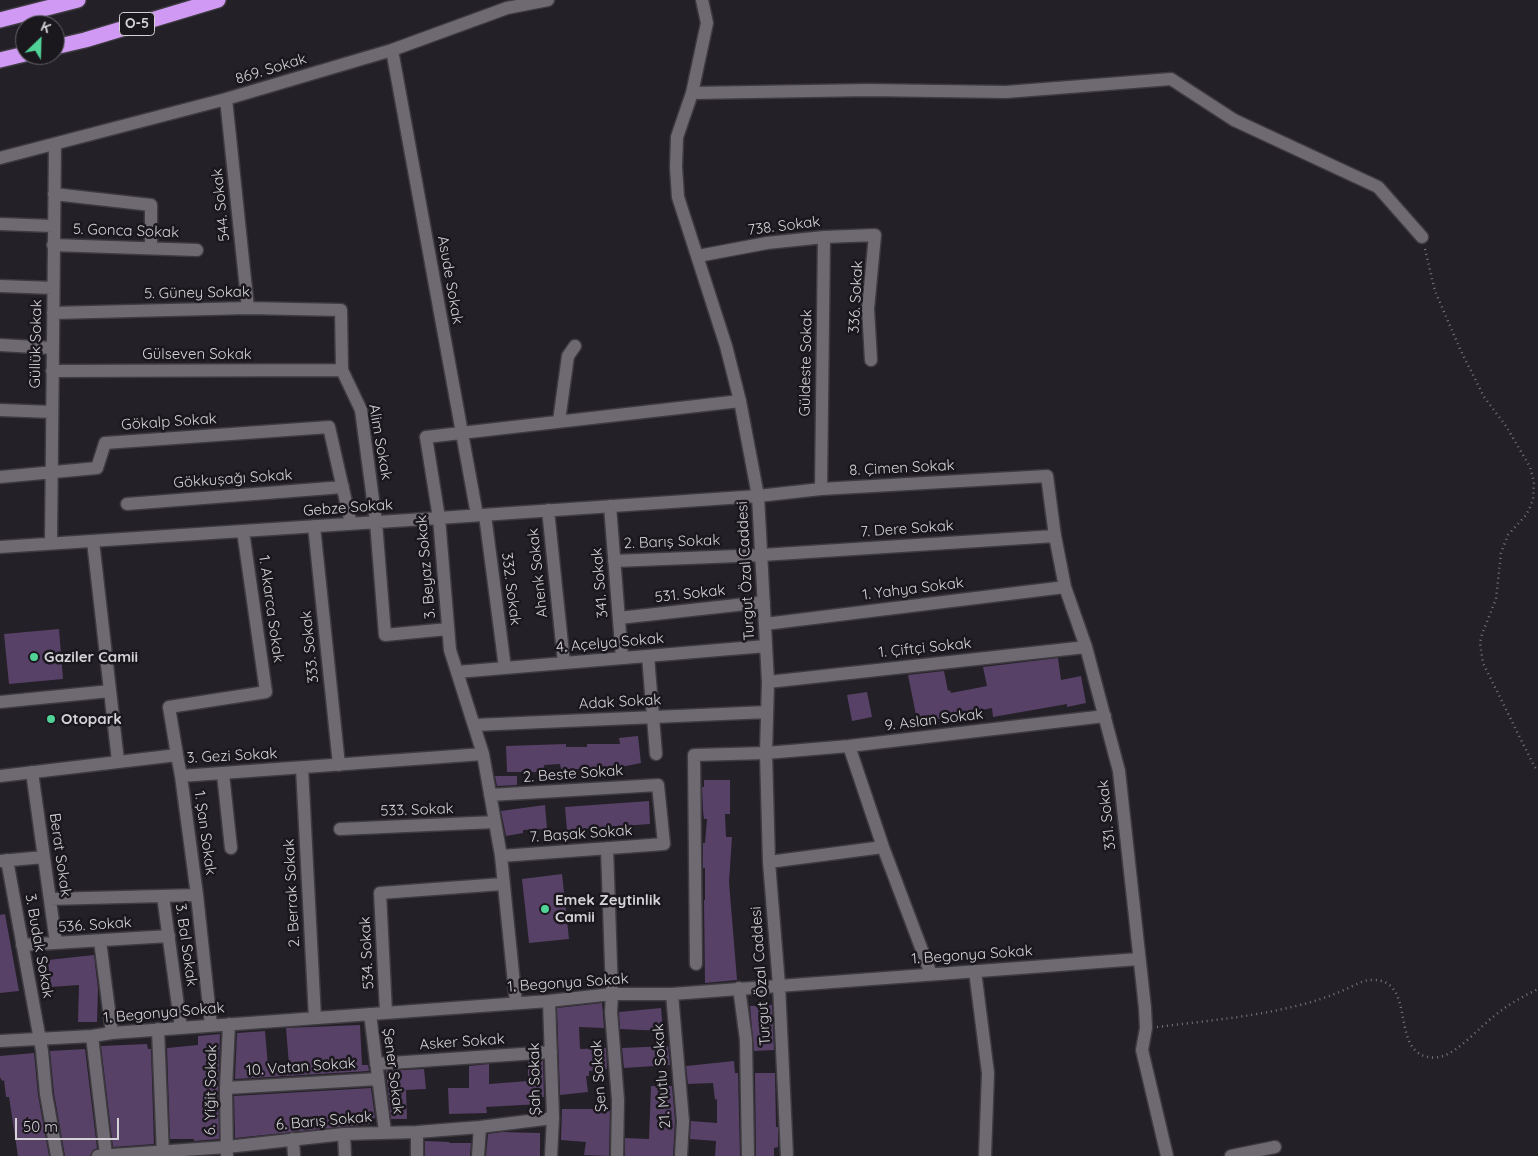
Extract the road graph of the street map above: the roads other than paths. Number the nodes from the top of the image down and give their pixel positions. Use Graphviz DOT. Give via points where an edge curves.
graph roads {
  1 [pos="78,0"];
  2 [pos="218,0"];
  3 [pos="548,0"];
  4 [pos="702,0"];
  5 [pos="0,20"];
  6 [pos="65,45"];
  7 [pos="392,50"];
  8 [pos="15,56"];
  9 [pos="0,60"];
  10 [pos="692,93"];
  11 [pos="226,99"];
  12 [pos="55,144"];
  13 [pos="0,158"];
  14 [pos="54,194"];
  15 [pos="0,224"];
  16 [pos="53,226"];
  17 [pos="875,235"];
  18 [pos="824,237"];
  19 [pos="1422,237"];
  20 [pos="53,245"];
  21 [pos="151,248"];
  22 [pos="197,250"];
  23 [pos="698,256"];
  24 [pos="0,286"];
  25 [pos="53,288"];
  26 [pos="248,308"];
  27 [pos="53,313"];
  28 [pos="0,345"];
  29 [pos="575,346"];
  30 [pos="52,348"];
  31 [pos="871,360"];
  32 [pos="342,370"];
  33 [pos="52,371"];
  34 [pos="740,401"];
  35 [pos="0,410"];
  36 [pos="52,412"];
  37 [pos="560,421"];
  38 [pos="461,432"];
  39 [pos="51,472"];
  40 [pos="0,476"];
  41 [pos="1047,476"];
  42 [pos="343,487"];
  43 [pos="821,489"];
  44 [pos="758,496"];
  45 [pos="127,504"];
  46 [pos="610,506"];
  47 [pos="548,510"];
  48 [pos="481,515"];
  49 [pos="439,518"];
  50 [pos="376,522"];
  51 [pos="351,524"];
  52 [pos="314,526"];
  53 [pos="243,531"];
  54 [pos="1055,536"];
  55 [pos="93,541"];
  56 [pos="51,543"];
  57 [pos="0,547"];
  58 [pos="762,554"];
  59 [pos="614,561"];
  60 [pos="1065,587"];
  61 [pos="764,602"];
  62 [pos="619,618"];
  63 [pos="765,624"];
  64 [pos="448,629"];
  65 [pos="766,646"];
  66 [pos="1086,647"];
  67 [pos="648,656"];
  68 [pos="622,658"];
  69 [pos="564,663"];
  70 [pos="505,668"];
  71 [pos="457,672"];
  72 [pos="768,682"];
  73 [pos="110,691"];
  74 [pos="0,702"];
  75 [pos="767,712"];
  76 [pos="1105,716"];
  77 [pos="654,717"];
  78 [pos="475,725"];
  79 [pos="849,746"];
  80 [pos="766,753"];
  81 [pos="483,754"];
  82 [pos="656,754"];
  83 [pos="178,755"];
  84 [pos="118,761"];
  85 [pos="338,765"];
  86 [pos="302,768"];
  87 [pos="32,772"];
  88 [pos="223,774"];
  89 [pos="0,776"];
  90 [pos="181,776"];
  91 [pos="490,795"];
  92 [pos="495,822"];
  93 [pos="340,829"];
  94 [pos="664,844"];
  95 [pos="883,847"];
  96 [pos="231,848"];
  97 [pos="607,848"];
  98 [pos="501,856"];
  99 [pos="44,857"];
  100 [pos="3,861"];
  101 [pos="769,862"];
  102 [pos="502,884"];
  103 [pos="197,895"];
  104 [pos="163,896"];
  105 [pos="50,900"];
  106 [pos="169,936"];
  107 [pos="100,941"];
  108 [pos="56,943"];
  109 [pos="22,945"];
  110 [pos="1139,959"];
  111 [pos="696,964"];
  112 [pos="974,971"];
  113 [pos="931,974"];
  114 [pos="779,985"];
  115 [pos="739,988"];
  116 [pos="612,994"];
  117 [pos="672,994"];
  118 [pos="549,1001"];
  119 [pos="516,1003"];
  120 [pos="386,1012"];
  121 [pos="370,1014"];
  122 [pos="315,1018"];
  123 [pos="229,1024"];
  124 [pos="211,1025"];
  125 [pos="181,1028"];
  126 [pos="158,1029"];
  127 [pos="112,1033"];
  128 [pos="92,1036"];
  129 [pos="38,1038"];
  130 [pos="0,1041"];
  131 [pos="551,1052"];
  132 [pos="376,1064"];
  133 [pos="378,1079"];
  134 [pos="226,1088"];
  135 [pos="553,1118"];
  136 [pos="480,1127"];
  137 [pos="385,1132"];
  138 [pos="417,1132"];
  139 [pos="344,1134"];
  140 [pos="293,1139"];
  141 [pos="1276,1146"];
  142 [pos="227,1151"];
  143 [pos="162,1153"];
  144 [pos="57,1156"];
  145 [pos="98,1156"];
  146 [pos="106,1156"];
  147 [pos="294,1156"];
  148 [pos="345,1156"];
  149 [pos="417,1156"];
  150 [pos="478,1156"];
  151 [pos="550,1156"];
  152 [pos="617,1156"];
  153 [pos="681,1156"];
  154 [pos="748,1156"];
  155 [pos="787,1156"];
  156 [pos="985,1156"];
  157 [pos="1166,1156"];
  158 [pos="1231,1156"];
  1 -- 5 [label="highway"];
  2 -- 6 [label="highway, O-5"];
  3 -- 7 [label="street, 869. Sokak" via="507,8"];
  4 -- 10 [label="street, Turgut Özal Caddesi" via="706,23"];
  7 -- 11 [label="street, 869. Sokak"];
  7 -- 38 [label="street, Asude Sokak"];
  8 -- 9 [label="highway"];
  10 -- 19 [label="street" via="1006,92 1171,80 1234,120 1378,187"];
  10 -- 23 [label="street, Turgut Özal Caddesi" via="677,137 676,167 678,197"];
  11 -- 12 [label="street, 869. Sokak"];
  11 -- 26 [label="street, 544. Sokak"];
  12 -- 13 [label="street, 869. Sokak"];
  12 -- 14 [label="street, Güllük Sokak"];
  14 -- 16 [label="street, Güllük Sokak"];
  14 -- 21 [label="street" via="151,205"];
  15 -- 16 [label="street"];
  16 -- 20 [label="street, Güllük Sokak"];
  17 -- 18 [label="street, 738. Sokak"];
  17 -- 31 [label="street, 336. Sokak" via="868,309"];
  18 -- 23 [label="street, 738. Sokak" via="767,243"];
  18 -- 43 [label="street, Güldeste Sokak"];
  20 -- 21 [label="street, 5. Gonca Sokak"];
  20 -- 25 [label="street, Güllük Sokak"];
  21 -- 22 [label="street, 5. Gonca Sokak"];
  23 -- 34 [label="street, Turgut Özal Caddesi"];
  24 -- 25 [label="street"];
  25 -- 27 [label="street, Güllük Sokak"];
  26 -- 27 [label="street, 5. Güney Sokak"];
  26 -- 32 [label="street, 5. Güney Sokak" via="341,310"];
  27 -- 30 [label="street, Güllük Sokak"];
  28 -- 30 [label="street"];
  29 -- 37 [label="street" via="568,356"];
  30 -- 33 [label="street, Güllük Sokak"];
  32 -- 33 [label="street, Gülseven Sokak"];
  32 -- 50 [label="street, Alim Sokak" via="361,410"];
  33 -- 36 [label="street, Güllük Sokak"];
  34 -- 37 [label="street, 3. Beyaz Sokak"];
  34 -- 44 [label="street, Turgut Özal Caddesi"];
  35 -- 36 [label="street"];
  36 -- 39 [label="street, Güllük Sokak"];
  37 -- 38 [label="street, 3. Beyaz Sokak"];
  38 -- 48 [label="street, Asude Sokak"];
  38 -- 49 [label="street, 3. Beyaz Sokak" via="426,436"];
  39 -- 40 [label="street, Gökalp Sokak"];
  39 -- 42 [label="street, Gökalp Sokak" via="97,468 106,443 329,427"];
  39 -- 56 [label="street, Güllük Sokak"];
  41 -- 43 [label="street, 8. Çimen Sokak"];
  41 -- 54 [label="street, 331. Sokak"];
  42 -- 45 [label="street, Gökkuşağı Sokak"];
  42 -- 51 [label="street"];
  43 -- 44 [label="street, 8. Çimen Sokak"];
  44 -- 46 [label="street, Gebze Sokak"];
  44 -- 58 [label="street, Turgut Özal Caddesi"];
  46 -- 47 [label="street, Gebze Sokak"];
  46 -- 59 [label="street, 341. Sokak"];
  47 -- 48 [label="street, Gebze Sokak"];
  47 -- 69 [label="street, Ahenk Sokak"];
  48 -- 49 [label="street, Gebze Sokak"];
  48 -- 70 [label="street, 332. Sokak"];
  49 -- 50 [label="street, Gebze Sokak"];
  49 -- 64 [label="street, 3. Beyaz Sokak"];
  50 -- 51 [label="street, Gebze Sokak"];
  50 -- 64 [label="street, Alim Sokak" via="385,635"];
  51 -- 52 [label="street, Gebze Sokak"];
  52 -- 53 [label="street, Gebze Sokak"];
  52 -- 85 [label="street, 333. Sokak"];
  53 -- 55 [label="street, Gebze Sokak"];
  53 -- 83 [label="street, 1. Akarca Sokak" via="266,692 169,707"];
  54 -- 58 [label="street, 7. Dere Sokak"];
  54 -- 60 [label="street, 331. Sokak"];
  55 -- 56 [label="street, Gebze Sokak"];
  55 -- 73 [label="street"];
  56 -- 57 [label="street, Gebze Sokak"];
  58 -- 59 [label="street, 2. Barış Sokak"];
  58 -- 61 [label="street, Turgut Özal Caddesi"];
  59 -- 62 [label="street, 341. Sokak"];
  60 -- 63 [label="street, 1. Yahya Sokak"];
  60 -- 66 [label="street, 331. Sokak"];
  61 -- 62 [label="street, 531. Sokak"];
  61 -- 63 [label="street, Turgut Özal Caddesi"];
  62 -- 68 [label="street, 341. Sokak"];
  63 -- 65 [label="street, Turgut Özal Caddesi"];
  64 -- 71 [label="street, 3. Beyaz Sokak"];
  65 -- 67 [label="street, 4. Açelya Sokak"];
  65 -- 72 [label="street, Turgut Özal Caddesi"];
  66 -- 72 [label="street, 1. Çiftçi Sokak"];
  66 -- 76 [label="street, 331. Sokak"];
  67 -- 68 [label="street, 4. Açelya Sokak"];
  67 -- 77 [label="street"];
  68 -- 69 [label="street, 4. Açelya Sokak"];
  69 -- 70 [label="street, 4. Açelya Sokak"];
  70 -- 71 [label="street, 4. Açelya Sokak"];
  71 -- 78 [label="street, 3. Beyaz Sokak"];
  72 -- 75 [label="street, Turgut Özal Caddesi"];
  73 -- 74 [label="street"];
  73 -- 84 [label="street"];
  75 -- 77 [label="street, Adak Sokak"];
  75 -- 80 [label="street, Turgut Özal Caddesi"];
  76 -- 79 [label="street, 9. Aslan Sokak"];
  76 -- 110 [label="street, 331. Sokak" via="1119,771"];
  77 -- 78 [label="street, Adak Sokak"];
  77 -- 82 [label="street"];
  78 -- 81 [label="street, 3. Beyaz Sokak"];
  79 -- 80 [label="street, 9. Aslan Sokak"];
  79 -- 95 [label="street"];
  80 -- 101 [label="street, Turgut Özal Caddesi"];
  80 -- 111 [label="street, 9. Aslan Sokak" via="694,754"];
  81 -- 85 [label="street, 3. Gezi Sokak"];
  81 -- 91 [label="street, 3. Beyaz Sokak"];
  83 -- 84 [label="street, 3. Gezi Sokak"];
  83 -- 90 [label="street, 3. Gezi Sokak"];
  84 -- 87 [label="street, 3. Gezi Sokak"];
  85 -- 86 [label="street, 3. Gezi Sokak"];
  86 -- 88 [label="street, 3. Gezi Sokak"];
  86 -- 122 [label="street, 2. Berrak Sokak"];
  87 -- 89 [label="street, 3. Gezi Sokak"];
  87 -- 99 [label="street, Berat Sokak"];
  88 -- 90 [label="street, 3. Gezi Sokak"];
  88 -- 96 [label="street"];
  90 -- 103 [label="street, 1. Şan Sokak"];
  91 -- 92 [label="street, 3. Beyaz Sokak"];
  91 -- 94 [label="street, 2. Beste Sokak" via="658,785"];
  92 -- 93 [label="street, 533. Sokak"];
  92 -- 98 [label="street, 3. Beyaz Sokak"];
  94 -- 97 [label="street, 7. Başak Sokak"];
  95 -- 101 [label="street"];
  95 -- 113 [label="street"];
  97 -- 98 [label="street, 7. Başak Sokak"];
  97 -- 116 [label="street, Şen Sokak"];
  98 -- 102 [label="street, 3. Beyaz Sokak"];
  99 -- 100 [label="street"];
  99 -- 105 [label="street, Berat Sokak"];
  100 -- 109 [label="street, 3. Budak Sokak"];
  101 -- 114 [label="street, Turgut Özal Caddesi"];
  102 -- 119 [label="street, 3. Beyaz Sokak"];
  102 -- 120 [label="street, 534. Sokak" via="380,893"];
  103 -- 104 [label="street"];
  103 -- 124 [label="street, 1. Şan Sokak"];
  104 -- 105 [label="street"];
  104 -- 106 [label="street, 3. Bal Sokak"];
  105 -- 108 [label="street, Berat Sokak"];
  106 -- 107 [label="street, 536. Sokak"];
  106 -- 125 [label="street, 3. Bal Sokak"];
  107 -- 108 [label="street, 536. Sokak"];
  107 -- 127 [label="street"];
  108 -- 109 [label="street, 536. Sokak"];
  109 -- 129 [label="street, 3. Budak Sokak"];
  110 -- 112 [label="street, 1. Begonya Sokak"];
  110 -- 157 [label="street, 331. Sokak" via="1146,1028 1142,1050"];
  112 -- 113 [label="street, 1. Begonya Sokak"];
  112 -- 156 [label="street" via="988,1073"];
  113 -- 114 [label="street, 1. Begonya Sokak"];
  114 -- 115 [label="street, 1. Begonya Sokak"];
  114 -- 155 [label="street, Turgut Özal Caddesi"];
  115 -- 117 [label="street, 1. Begonya Sokak"];
  115 -- 154 [label="street" via="746,1040"];
  116 -- 117 [label="street, 1. Begonya Sokak"];
  116 -- 118 [label="street, 1. Begonya Sokak"];
  116 -- 152 [label="street, Şen Sokak" via="610,1012 618,1100"];
  117 -- 153 [label="street, 21. Mutlu Sokak" via="683,1120"];
  118 -- 119 [label="street, 1. Begonya Sokak"];
  118 -- 131 [label="street, Şah Sokak"];
  119 -- 120 [label="street, 1. Begonya Sokak"];
  120 -- 121 [label="street, 1. Begonya Sokak"];
  121 -- 122 [label="street, 1. Begonya Sokak"];
  121 -- 132 [label="street, Şener Sokak"];
  122 -- 123 [label="street, 1. Begonya Sokak"];
  123 -- 124 [label="street, 1. Begonya Sokak"];
  123 -- 134 [label="street, 6. Yiğit Sokak"];
  124 -- 125 [label="street, 1. Begonya Sokak"];
  125 -- 126 [label="street, 1. Begonya Sokak"];
  126 -- 127 [label="street, 1. Begonya Sokak"];
  126 -- 143 [label="street"];
  127 -- 128 [label="street, 1. Begonya Sokak"];
  128 -- 129 [label="street, 1. Begonya Sokak"];
  128 -- 146 [label="street"];
  129 -- 130 [label="street, 1. Begonya Sokak"];
  129 -- 144 [label="street, 3. Budak Sokak"];
  131 -- 132 [label="street, Asker Sokak"];
  131 -- 135 [label="street, Şah Sokak"];
  132 -- 133 [label="street, Şener Sokak"];
  133 -- 134 [label="street, 10. Vatan Sokak"];
  133 -- 137 [label="street, Şener Sokak"];
  134 -- 142 [label="street, 6. Yiğit Sokak"];
  135 -- 136 [label="street, 6. Barış Sokak"];
  135 -- 151 [label="street, Şah Sokak"];
  136 -- 138 [label="street, 6. Barış Sokak"];
  136 -- 150 [label="street"];
  137 -- 138 [label="street, 6. Barış Sokak"];
  137 -- 139 [label="street, 6. Barış Sokak"];
  138 -- 149 [label="street"];
  139 -- 140 [label="street, 6. Barış Sokak"];
  139 -- 148 [label="street"];
  140 -- 142 [label="street, 6. Barış Sokak"];
  140 -- 147 [label="street"];
  141 -- 158 [label="street"];
  142 -- 143 [label="street, 6. Barış Sokak"];
  143 -- 146 [label="street, 6. Barış Sokak"];
  145 -- 146 [label="street, 6. Barış Sokak"];
}
